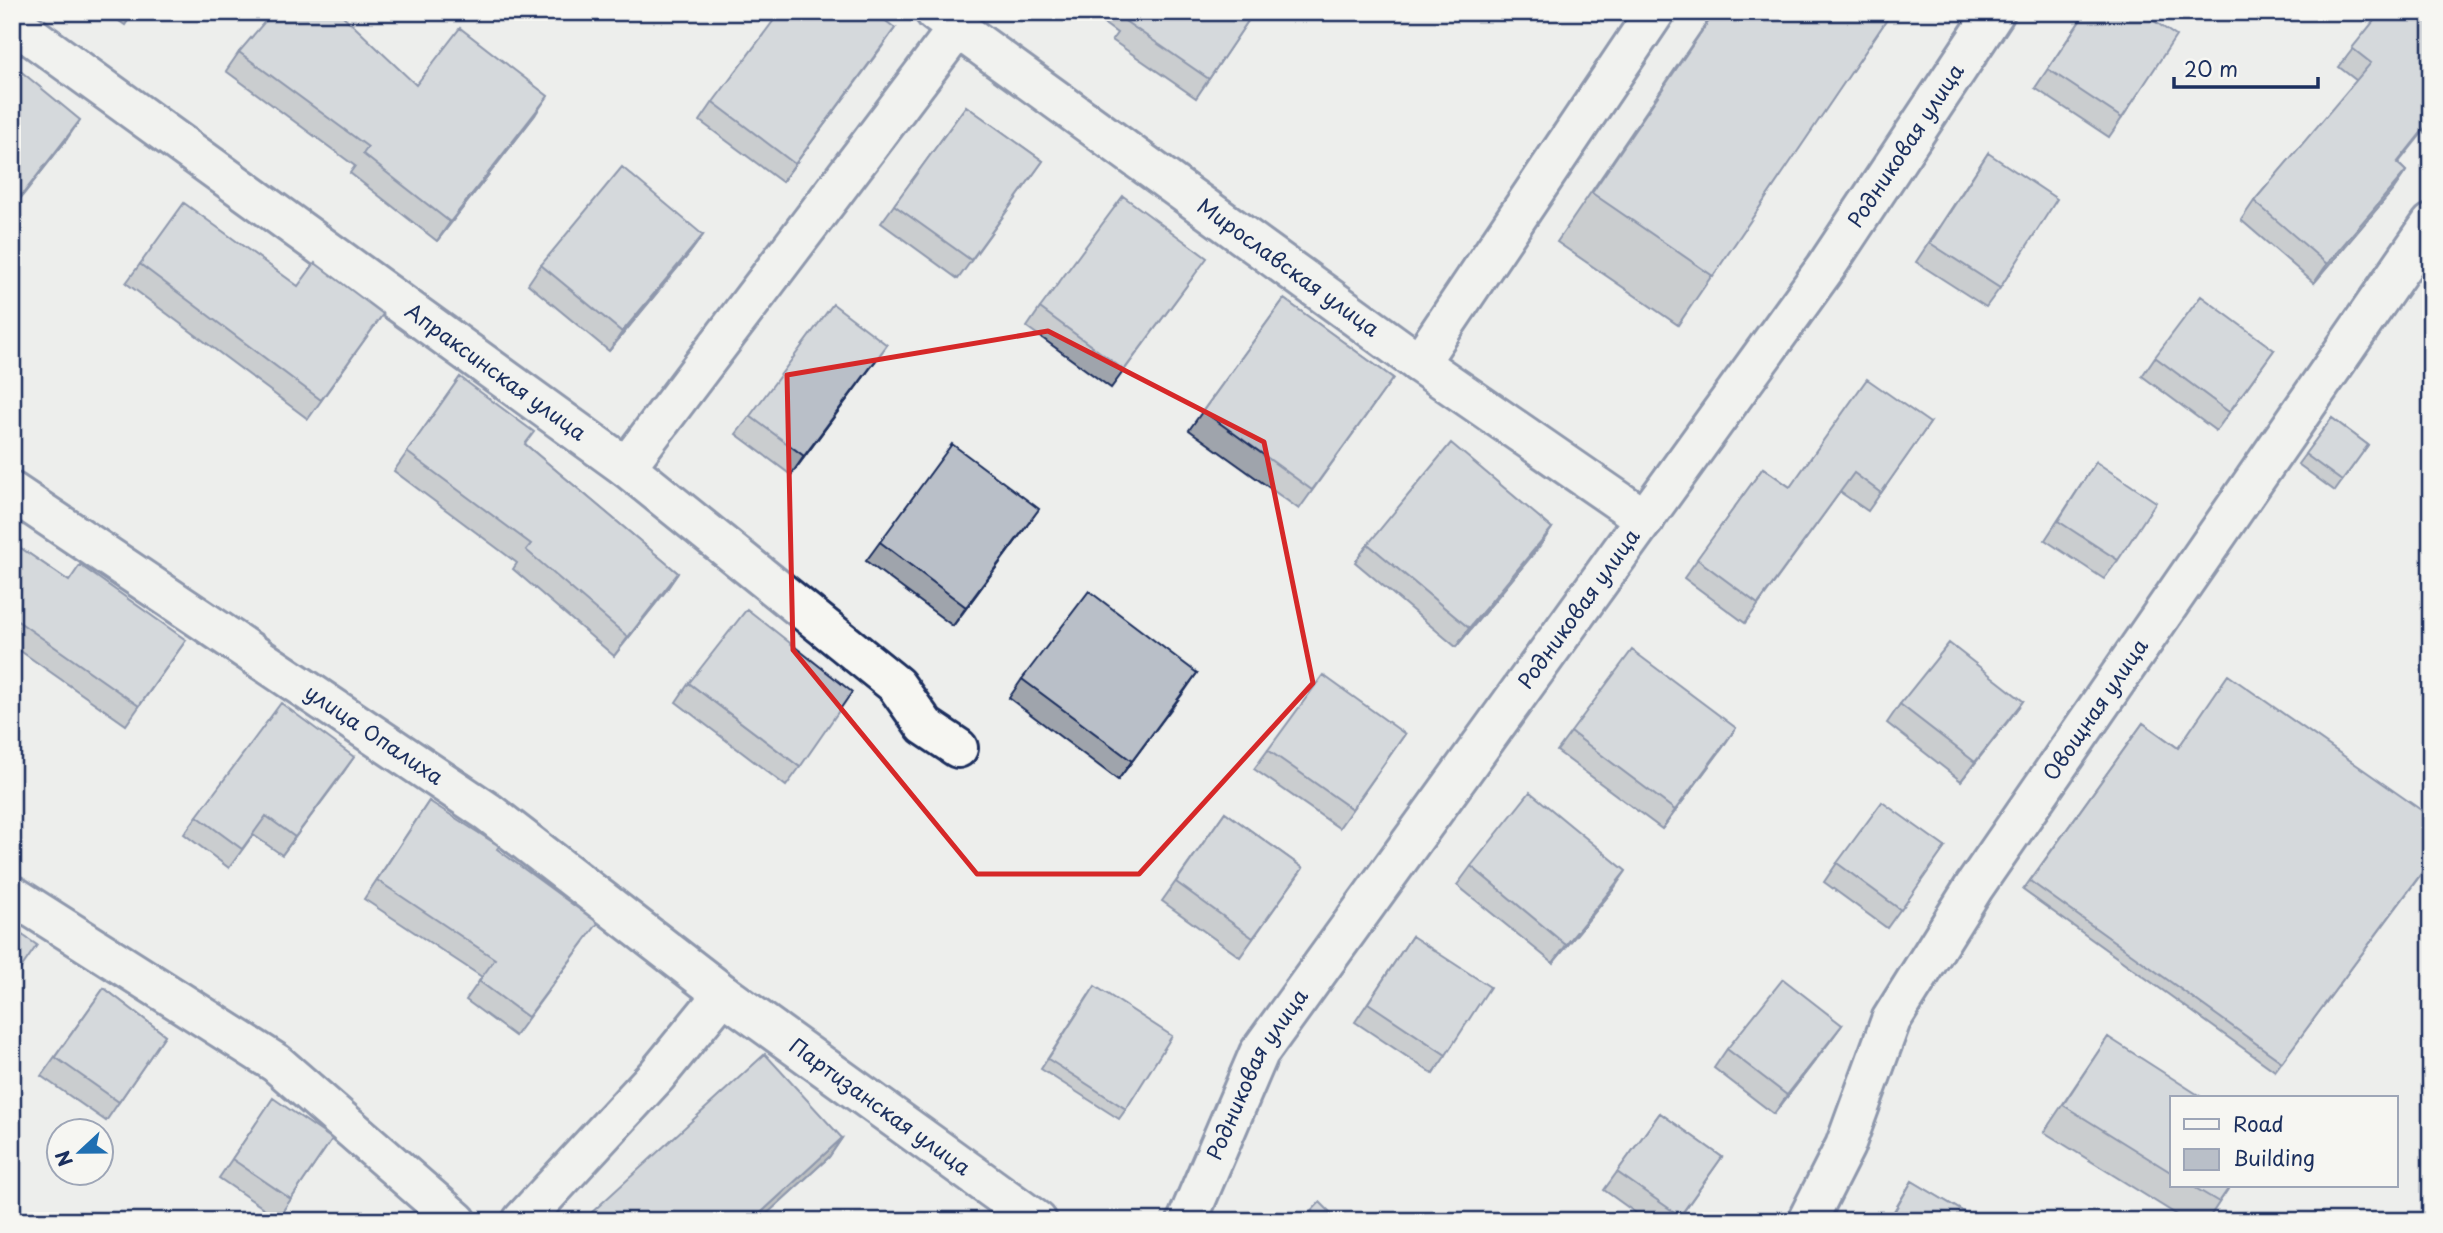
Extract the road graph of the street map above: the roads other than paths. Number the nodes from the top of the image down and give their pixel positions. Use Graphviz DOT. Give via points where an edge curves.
graph roads {
  1 [pos="1655,12"];
  2 [pos="1995,12"];
  3 [pos="946,20"];
  4 [pos="12,22"];
  5 [pos="2431,224"];
  6 [pos="1419,363"];
  7 [pos="626,467"];
  8 [pos="12,492"];
  9 [pos="1645,519"];
  10 [pos="958,748"];
  11 [pos="12,895"];
  12 [pos="723,994"];
  13 [pos="457,1221"];
  14 [pos="522,1221"];
  15 [pos="1037,1221"];
  16 [pos="1188,1221"];
  17 [pos="1807,1221"];
  1 -- 6 [label="street"];
  2 -- 9 [label="street, Родниковая улица" via="1826,267"];
  3 -- 6 [label="street, Мирославская улица"];
  3 -- 7 [label="street"];
  4 -- 7 [label="street, Апраксинская улица"];
  5 -- 17 [label="street, Овощная улица" via="1974,887 1891,1020 1844,1146"];
  6 -- 9 [label="street, Мирославская улица"];
  7 -- 10 [label="street, Апраксинская улица" via="896,685 925,726"];
  8 -- 12 [label="street, улица Опалиха" via="488,812"];
  9 -- 16 [label="street, Родниковая улица" via="1259,1054"];
  11 -- 13 [label="street" via="276,1063"];
  12 -- 14 [label="street" via="657,1075"];
  12 -- 15 [label="street, Партизанская улица"];
}
